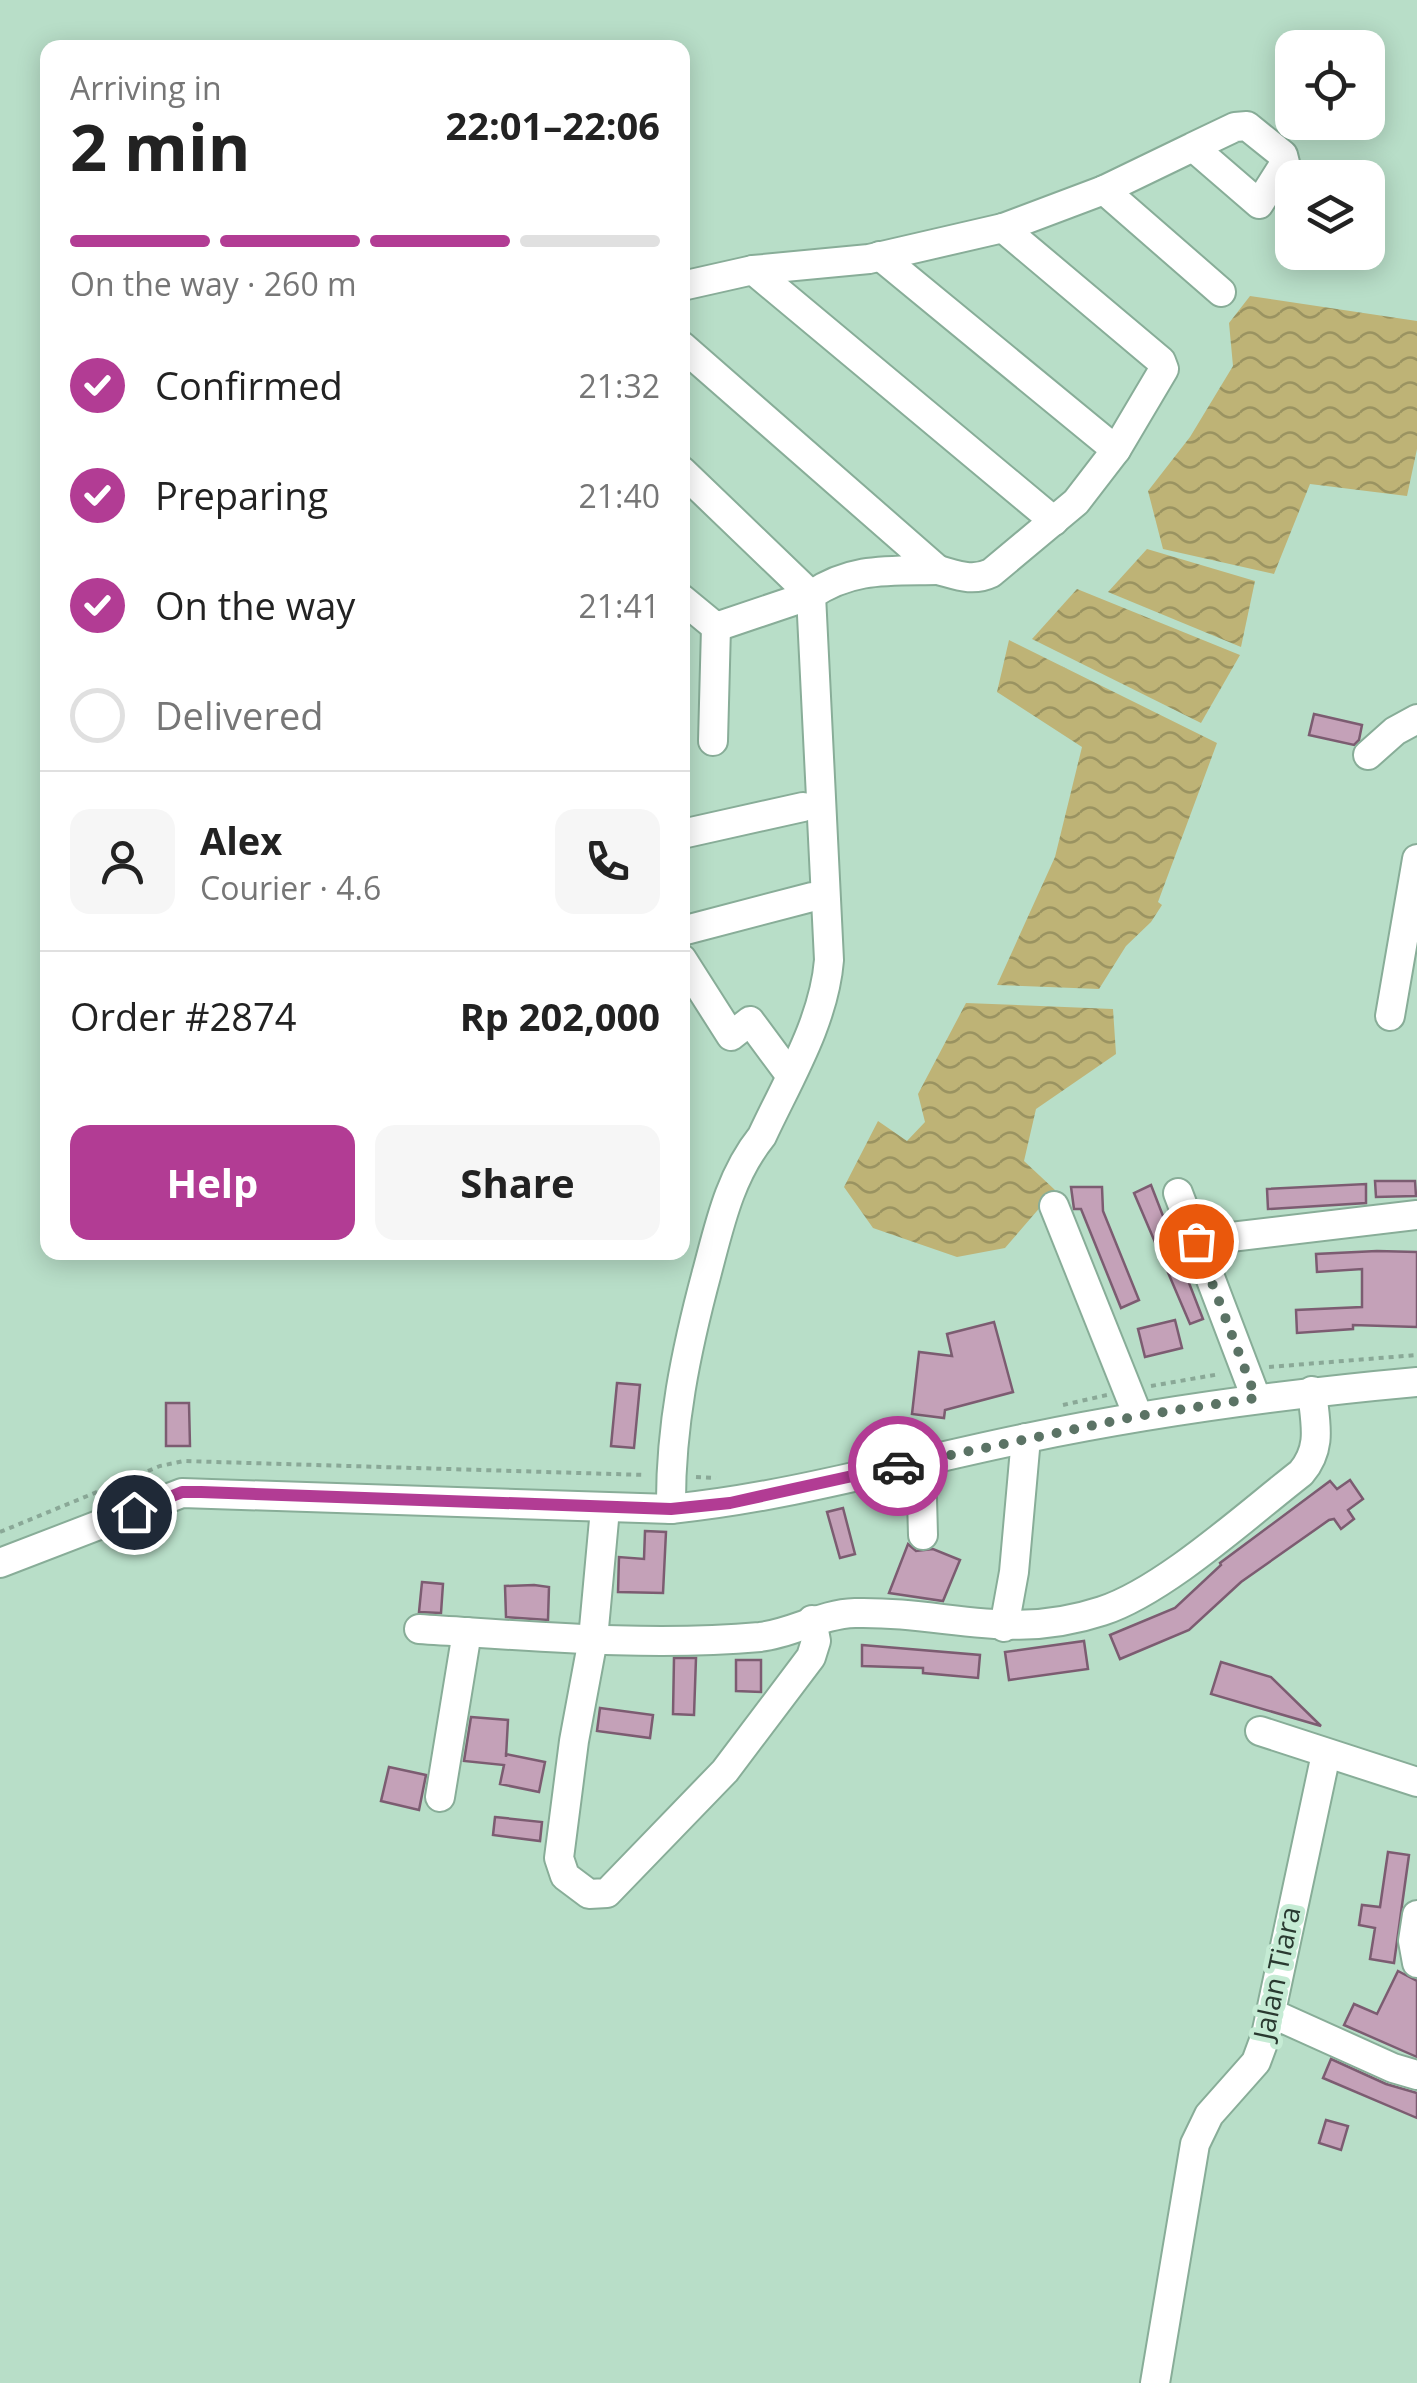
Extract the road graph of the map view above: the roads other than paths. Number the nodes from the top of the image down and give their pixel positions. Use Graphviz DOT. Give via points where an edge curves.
graph roads {
  1 [pos="1192,147"];
  2 [pos="1104,190"];
  3 [pos="1002,228"];
  4 [pos="880,256"];
  5 [pos="753,270"];
  6 [pos="690,284"];
  7 [pos="1221,292"];
  8 [pos="690,353"];
  9 [pos="1116,450"];
  10 [pos="690,479"];
  11 [pos="1054,521"];
  12 [pos="938,570"];
  13 [pos="811,596"];
  14 [pos="690,606"];
  15 [pos="716,627"];
  16 [pos="1417,720"];
  17 [pos="713,740"];
  18 [pos="1368,754"];
  19 [pos="803,807"];
  20 [pos="690,832"];
  21 [pos="1417,859"];
  22 [pos="812,897"];
  23 [pos="690,930"];
  24 [pos="690,972"];
  25 [pos="1390,1016"];
  26 [pos="790,1075"];
  27 [pos="1178,1193"];
  28 [pos="1054,1206"];
  29 [pos="1417,1214"];
  30 [pos="1196,1241"];
  31 [pos="1417,1382"];
  32 [pos="1312,1392"];
  33 [pos="1256,1398"];
  34 [pos="1134,1403"];
  35 [pos="1026,1438"];
  36 [pos="920,1461"];
  37 [pos="605,1509"];
  38 [pos="671,1509"];
  39 [pos="922,1535"];
  40 [pos="0,1563"];
  41 [pos="812,1620"];
  42 [pos="1004,1627"];
  43 [pos="419,1629"];
  44 [pos="467,1632"];
  45 [pos="593,1639"];
  46 [pos="1260,1731"];
  47 [pos="1325,1768"];
  48 [pos="1417,1782"];
  49 [pos="440,1797"];
  50 [pos="1417,1915"];
  51 [pos="1417,1962"];
  52 [pos="1271,2013"];
  53 [pos="1417,2075"];
  54 [pos="1155,2383"];
  1 -- 2 [label="street"];
  2 -- 3 [label="street"];
  2 -- 7 [label="street"];
  3 -- 4 [label="street"];
  3 -- 9 [label="street" via="1161,361 1161,378"];
  4 -- 5 [label="street"];
  4 -- 9 [label="street"];
  5 -- 6 [label="street"];
  5 -- 11 [label="street"];
  8 -- 12 [label="street"];
  9 -- 11 [label="street"];
  10 -- 13 [label="street"];
  11 -- 12 [label="street" via="991,574"];
  12 -- 13 [label="street" via="861,572"];
  13 -- 15 [label="street"];
  13 -- 26 [label="street" via="829,960 824,998"];
  14 -- 15 [label="street"];
  15 -- 17 [label="street"];
  16 -- 18 [label="street"];
  19 -- 20 [label="street"];
  21 -- 25 [label="street"];
  22 -- 23 [label="street"];
  24 -- 26 [label="street" via="730,1036 750,1021"];
  26 -- 38 [label="street" via="726,1199 686,1351"];
  27 -- 30 [label="street"];
  28 -- 34 [label="street"];
  29 -- 30 [label="street"];
  30 -- 33 [label="street"];
  31 -- 32 [label="street"];
  32 -- 33 [label="street"];
  32 -- 42 [label="street" via="1314,1458 1166,1577 1107,1610 1058,1624"];
  33 -- 34 [label="street"];
  34 -- 35 [label="street"];
  35 -- 36 [label="street"];
  35 -- 42 [label="street"];
  36 -- 38 [label="street" via="730,1503"];
  36 -- 39 [label="street"];
  37 -- 38 [label="street"];
  37 -- 40 [label="street" via="182,1492"];
  37 -- 45 [label="street"];
  41 -- 42 [label="street" via="859,1613"];
  41 -- 45 [label="street" via="763,1636"];
  41 -- 45 [label="street" via="811,1657 725,1771 598,1896 565,1876 558,1858"];
  43 -- 44 [label="street"];
  44 -- 45 [label="street"];
  44 -- 49 [label="street"];
  46 -- 47 [label="street"];
  47 -- 48 [label="street"];
  47 -- 52 [label="street, Jalan Tiara"];
  50 -- 51 [label="street"];
  52 -- 53 [label="street"];
  52 -- 54 [label="street, Jalan Tiara" via="1256,2062 1209,2115 1194,2144"];
}
